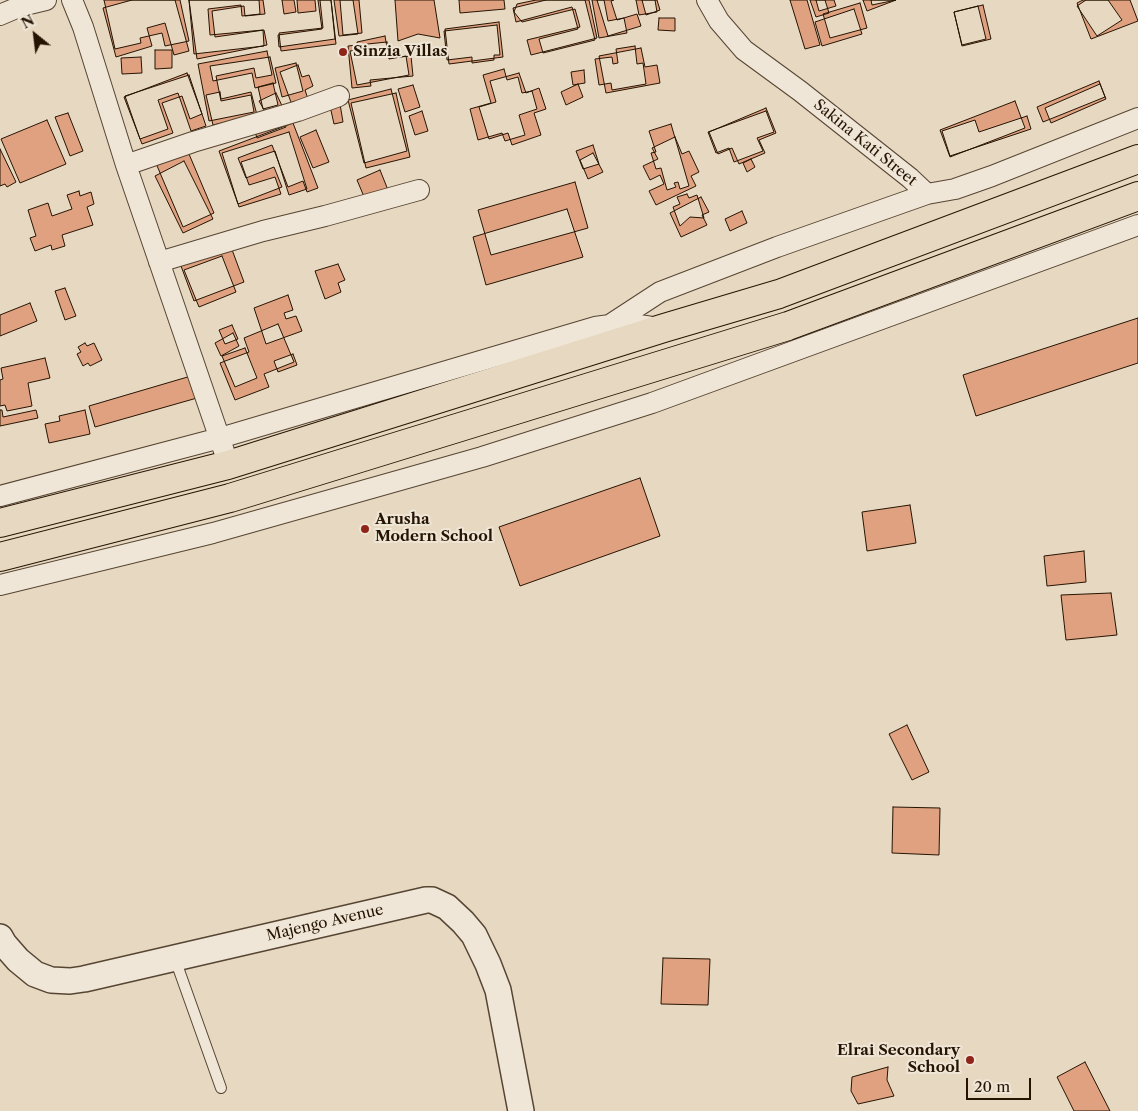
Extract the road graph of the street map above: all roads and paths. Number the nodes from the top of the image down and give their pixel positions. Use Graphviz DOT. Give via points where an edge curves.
graph roads {
  1 [pos="46,0"];
  2 [pos="72,0"];
  3 [pos="707,0"];
  4 [pos="0,15"];
  5 [pos="339,96"];
  6 [pos="1138,118"];
  7 [pos="1138,159"];
  8 [pos="126,165"];
  9 [pos="418,190"];
  10 [pos="927,194"];
  11 [pos="1138,196"];
  12 [pos="1138,225"];
  13 [pos="159,262"];
  14 [pos="611,324"];
  15 [pos="664,328"];
  16 [pos="220,438"];
  17 [pos="228,465"];
  18 [pos="0,496"];
  19 [pos="0,523"];
  20 [pos="0,557"];
  21 [pos="0,585"];
  22 [pos="0,937"];
  23 [pos="175,958"];
  24 [pos="221,1088"];
  25 [pos="521,1111"];
  1 -- 4 [label="street"];
  2 -- 8 [label="street"];
  3 -- 10 [label="street, Sakina Kati Street" via="719,21 744,50 816,103"];
  5 -- 8 [label="street"];
  6 -- 10 [label="street, Sakina Kati Street" via="983,179"];
  7 -- 15 [label="highway" via="779,294"];
  8 -- 13 [label="street"];
  9 -- 13 [label="street" via="263,230"];
  10 -- 14 [label="street" via="660,292"];
  11 -- 20 [label="highway" via="788,326 230,498"];
  12 -- 21 [label="street" via="652,403 492,454 214,533"];
  13 -- 16 [label="street"];
  14 -- 15 [label="street"];
  14 -- 16 [label="street"];
  15 -- 17 [label="highway"];
  16 -- 17 [label="street"];
  16 -- 18 [label="street"];
  17 -- 19 [label="highway"];
  22 -- 23 [label="street, Majengo Avenue" via="23,965 51,980 84,979"];
  23 -- 24 [label="lane"];
  23 -- 25 [label="street, Majengo Avenue" via="426,900 437,902 447,907 474,935 488,964 498,990"];
}
